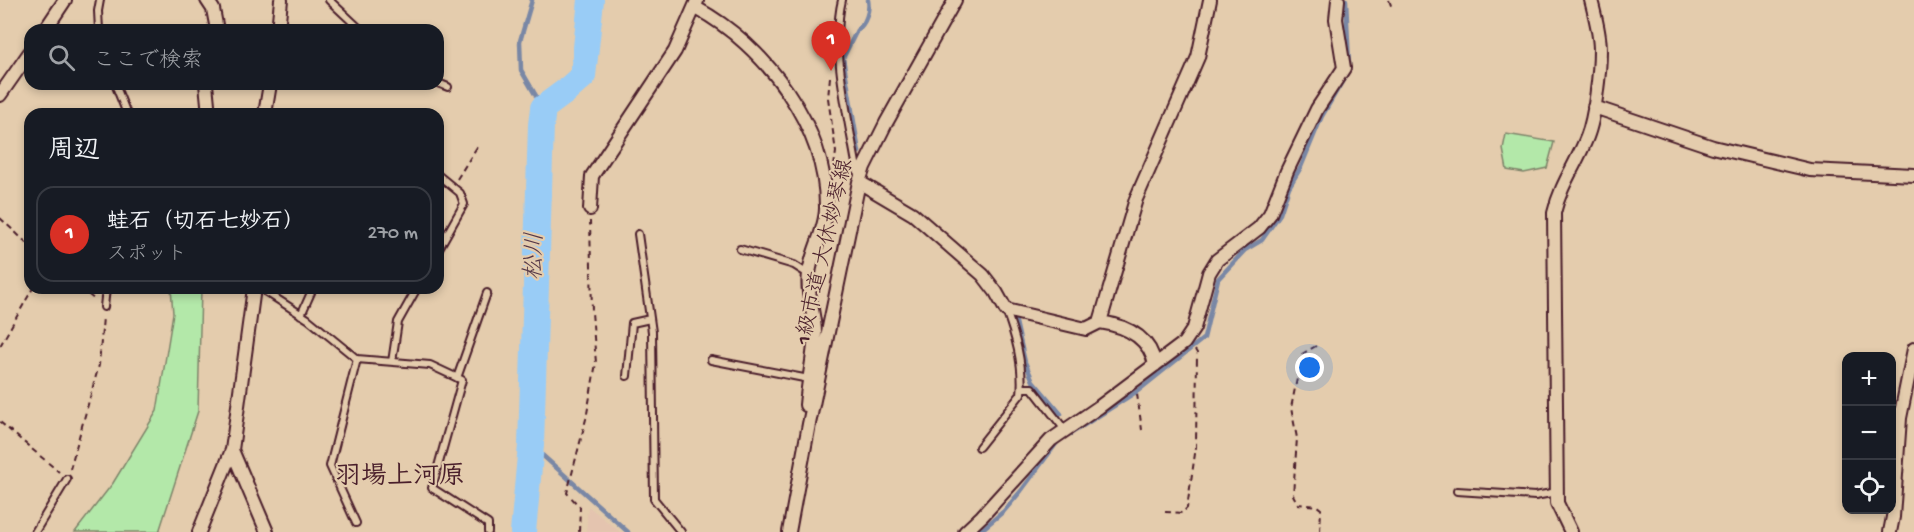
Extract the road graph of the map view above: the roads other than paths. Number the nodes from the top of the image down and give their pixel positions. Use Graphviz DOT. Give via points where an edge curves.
graph roads {
  1 [pos="66,0"];
  2 [pos="100,0"];
  3 [pos="207,0"];
  4 [pos="281,0"];
  5 [pos="329,0"];
  6 [pos="842,0"];
  7 [pos="955,0"];
  8 [pos="1210,0"];
  9 [pos="1338,0"];
  10 [pos="1591,0"];
  11 [pos="697,4"];
  12 [pos="49,24"];
  13 [pos="99,24"];
  14 [pos="216,24"];
  15 [pos="279,24"];
  16 [pos="355,24"];
  17 [pos="24,60"];
  18 [pos="444,85"];
  19 [pos="448,87"];
  20 [pos="117,90"];
  21 [pos="207,90"];
  22 [pos="269,90"];
  23 [pos="0,95"];
  24 [pos="125,108"];
  25 [pos="208,108"];
  26 [pos="266,108"];
  27 [pos="1594,108"];
  28 [pos="1914,175"];
  29 [pos="444,180"];
  30 [pos="859,182"];
  31 [pos="590,209"];
  32 [pos="638,234"];
  33 [pos="444,239"];
  34 [pos="740,249"];
  35 [pos="808,275"];
  36 [pos="487,293"];
  37 [pos="105,294"];
  38 [pos="253,294"];
  39 [pos="269,294"];
  40 [pos="310,294"];
  41 [pos="414,294"];
  42 [pos="104,307"];
  43 [pos="1006,310"];
  44 [pos="301,315"];
  45 [pos="650,319"];
  46 [pos="1100,322"];
  47 [pos="1914,349"];
  48 [pos="357,359"];
  49 [pos="711,360"];
  50 [pos="392,362"];
  51 [pos="1155,365"];
  52 [pos="627,376"];
  53 [pos="457,378"];
  54 [pos="809,379"];
  55 [pos="1022,388"];
  56 [pos="809,424"];
  57 [pos="1065,430"];
  58 [pos="979,447"];
  59 [pos="232,450"];
  60 [pos="67,479"];
  61 [pos="1457,491"];
  62 [pos="1557,492"];
  63 [pos="356,524"];
  64 [pos="36,532"];
  65 [pos="199,532"];
  66 [pos="267,532"];
  67 [pos="488,532"];
  68 [pos="681,532"];
  69 [pos="789,532"];
  70 [pos="965,532"];
  71 [pos="1571,532"];
  72 [pos="1890,532"];
  1 -- 12 [label="street"];
  2 -- 13 [label="lane"];
  3 -- 14 [label="street"];
  4 -- 15 [label="street"];
  5 -- 16 [label="lane"];
  6 -- 30 [label="lane" via="838,33"];
  7 -- 30 [label="street, 1級市道 大休妙琴線" via="886,123"];
  8 -- 46 [label="street" via="1198,57 1136,199"];
  9 -- 51 [label="street" via="1336,19 1344,68 1317,109 1270,214 1216,260 1194,328 1184,343"];
  10 -- 27 [label="street" via="1600,50"];
  11 -- 31 [label="street" via="675,51 592,176"];
  11 -- 35 [label="street" via="747,43 793,99 806,126 821,163 826,211"];
  17 -- 23 [label="street"];
  18 -- 19 [label="lane"];
  20 -- 24 [label="lane"];
  21 -- 25 [label="street"];
  22 -- 26 [label="street"];
  27 -- 28 [label="street" via="1713,147 1810,170"];
  27 -- 62 [label="street" via="1587,136 1558,194 1554,213"];
  29 -- 33 [label="lane" via="460,193 464,204"];
  30 -- 43 [label="street" via="913,214 983,275"];
  30 -- 56 [label="street, 1級市道 大休妙琴線"];
  32 -- 45 [label="lane"];
  34 -- 35 [label="lane" via="794,266"];
  35 -- 54 [label="street" via="815,332"];
  36 -- 53 [label="lane"];
  37 -- 42 [label="lane"];
  38 -- 59 [label="street"];
  39 -- 44 [label="lane"];
  40 -- 44 [label="lane"];
  41 -- 50 [label="lane" via="398,322"];
  43 -- 46 [label="street" via="1086,329"];
  43 -- 55 [label="lane" via="1016,337"];
  44 -- 48 [label="lane"];
  45 -- 52 [label="lane" via="632,323"];
  45 -- 68 [label="lane" via="654,500"];
  46 -- 51 [label="street" via="1130,330 1143,340 1153,353"];
  47 -- 72 [label="street" via="1900,418"];
  48 -- 50 [label="lane"];
  48 -- 63 [label="lane" via="330,465"];
  49 -- 54 [label="lane"];
  50 -- 53 [label="lane" via="430,366"];
  51 -- 57 [label="street"];
  53 -- 67 [label="lane" via="462,380 432,488 488,524"];
  54 -- 56 [label="street"];
  55 -- 57 [label="lane" via="1032,388"];
  55 -- 58 [label="lane"];
  56 -- 69 [label="street, 1級市道 大休妙琴線"];
  57 -- 70 [label="street"];
  59 -- 65 [label="street"];
  59 -- 66 [label="street"];
  60 -- 64 [label="lane"];
  61 -- 62 [label="lane" via="1535,496"];
  62 -- 71 [label="street" via="1557,503"];
}
